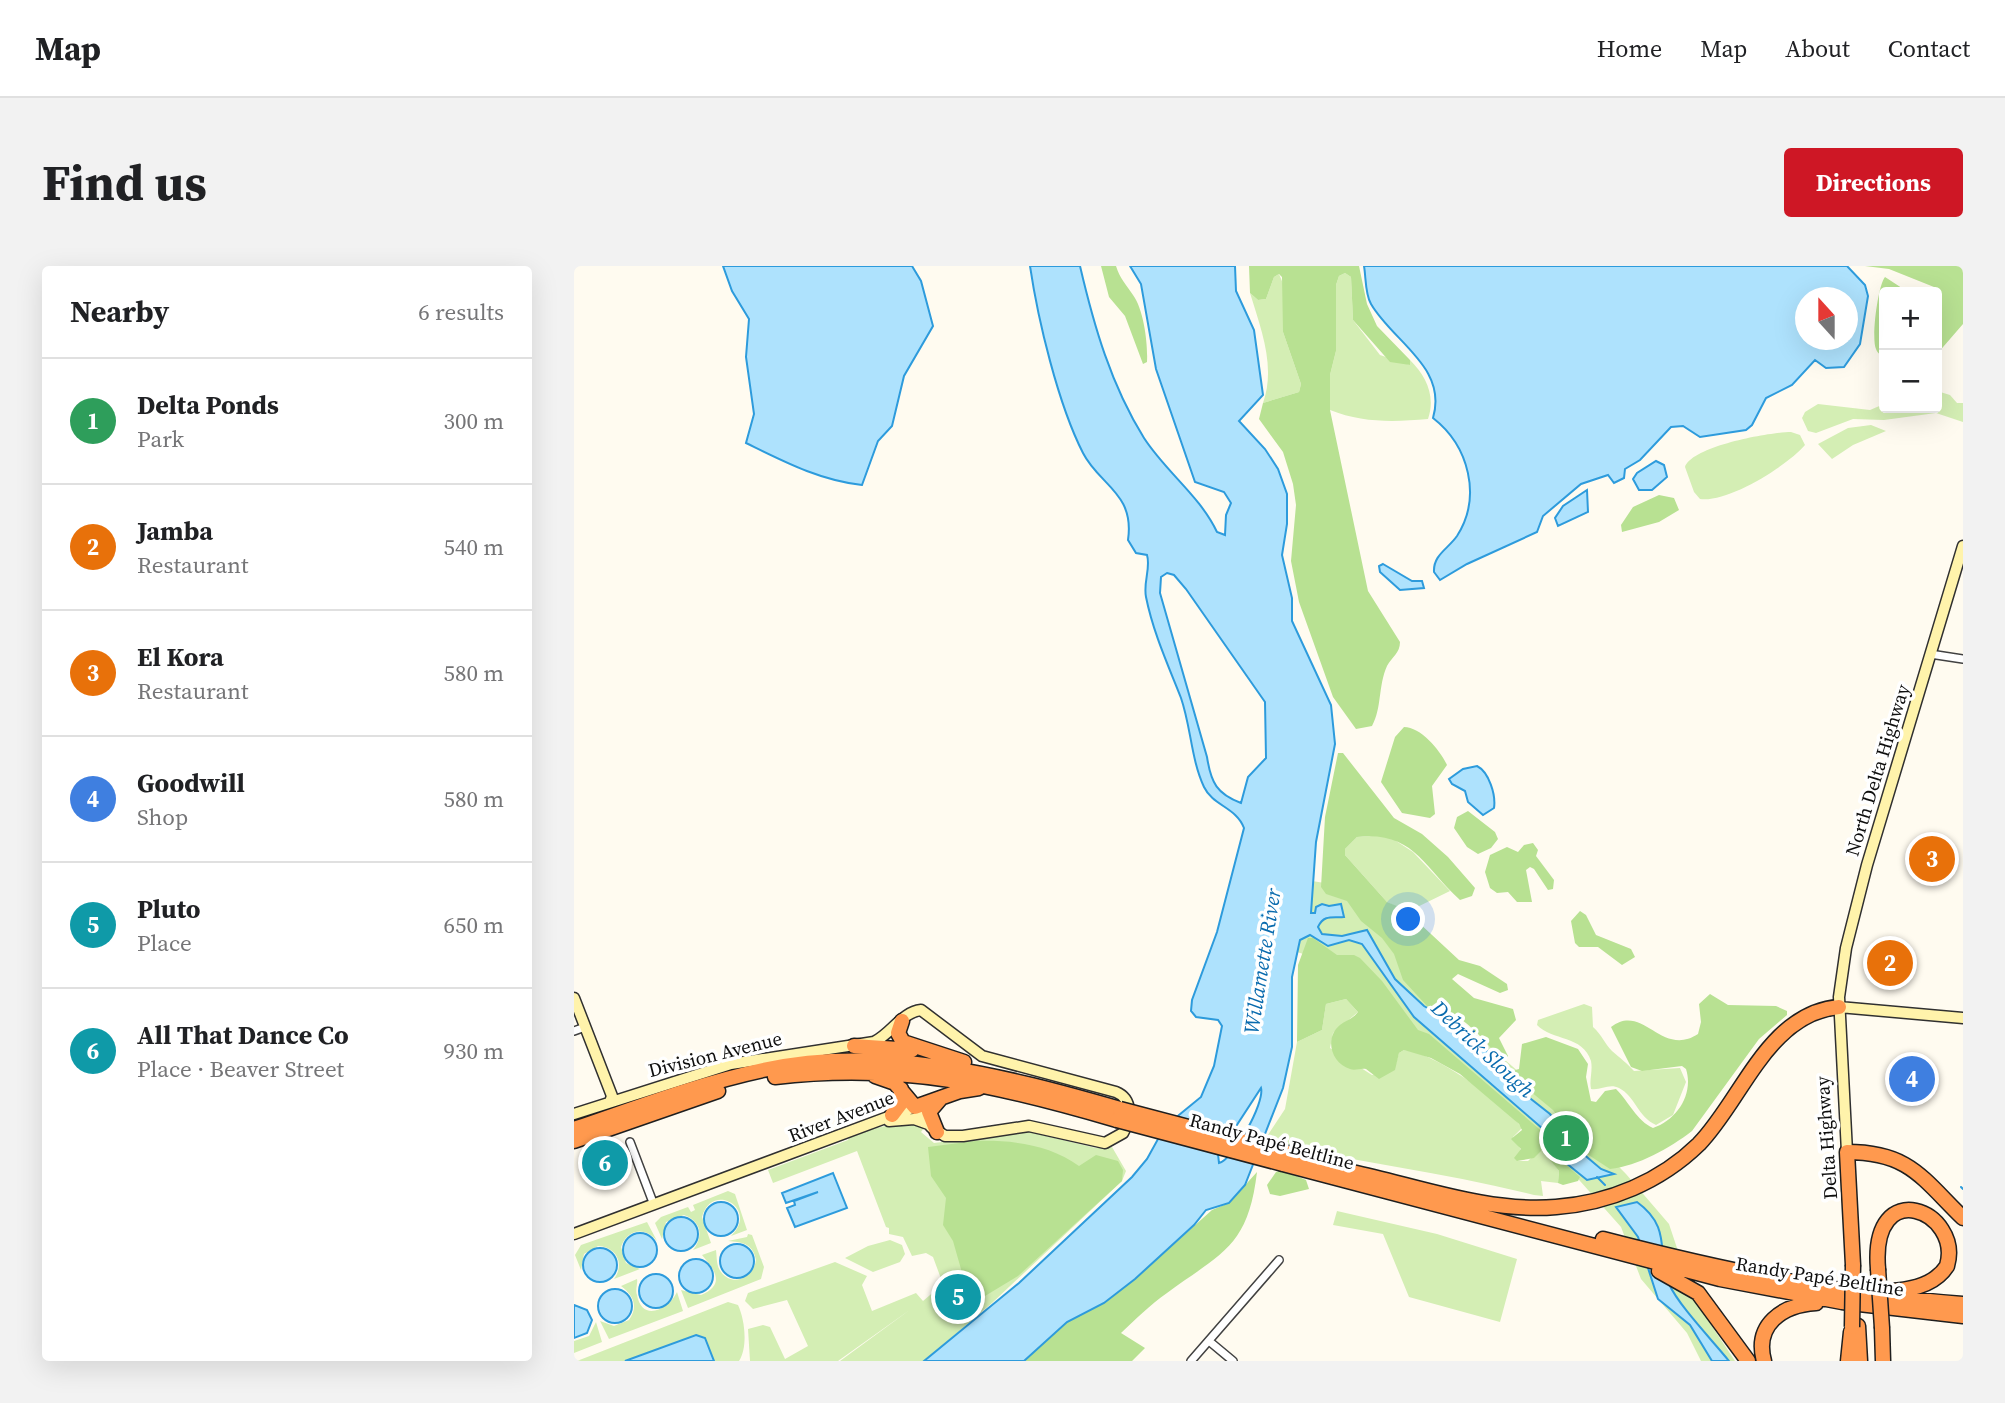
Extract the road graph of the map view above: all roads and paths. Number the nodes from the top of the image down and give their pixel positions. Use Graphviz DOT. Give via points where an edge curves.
graph roads {
  1 [pos="1963,546"];
  2 [pos="1930,654"];
  3 [pos="1963,659"];
  4 [pos="574,998"];
  5 [pos="1839,1007"];
  6 [pos="1963,1018"];
  7 [pos="902,1021"];
  8 [pos="580,1029"];
  9 [pos="854,1046"];
  10 [pos="924,1050"];
  11 [pos="846,1072"];
  12 [pos="1022,1082"];
  13 [pos="901,1088"];
  14 [pos="944,1096"];
  15 [pos="610,1101"];
  16 [pos="915,1107"];
  17 [pos="1085,1111"];
  18 [pos="574,1114"];
  19 [pos="892,1115"];
  20 [pos="1119,1115"];
  21 [pos="872,1123"];
  22 [pos="933,1128"];
  23 [pos="574,1129"];
  24 [pos="574,1141"];
  25 [pos="630,1142"];
  26 [pos="1847,1152"];
  27 [pos="1285,1159"];
  28 [pos="1341,1169"];
  29 [pos="654,1206"];
  30 [pos="1963,1218"];
  31 [pos="574,1234"];
  32 [pos="1640,1258"];
  33 [pos="1279,1260"];
  34 [pos="1679,1270"];
  35 [pos="1833,1289"];
  36 [pos="1842,1302"];
  37 [pos="1963,1304"];
  38 [pos="1963,1316"];
  39 [pos="1855,1326"];
  40 [pos="1209,1341"];
  41 [pos="1191,1361"];
  42 [pos="1233,1361"];
  43 [pos="1748,1361"];
  44 [pos="1763,1361"];
  45 [pos="1848,1361"];
  46 [pos="1854,1361"];
  47 [pos="1860,1361"];
  48 [pos="1883,1361"];
  1 -- 2 [label="street, North Delta Highway"];
  2 -- 3 [label="street"];
  2 -- 5 [label="street, North Delta Highway" via="1853,916"];
  4 -- 8 [label="street"];
  5 -- 6 [label="street"];
  5 -- 26 [label="street, Delta Highway"];
  5 -- 28 [label="highway" via="1819,1011 1786,1031 1699,1143 1664,1172 1635,1188 1554,1207 1503,1204"];
  7 -- 9 [label="street, Division Avenue" via="882,1038"];
  7 -- 10 [label="highway" via="901,1040"];
  7 -- 22 [label="street" via="911,1012 924,1010 982,1056 1116,1092 1129,1107 1123,1133 1105,1143 1029,1126 956,1137"];
  8 -- 15 [label="street" via="612,1096"];
  9 -- 10 [label="highway"];
  9 -- 15 [label="street, Division Avenue" via="748,1060"];
  10 -- 12 [label="highway"];
  11 -- 13 [label="highway" via="883,1077"];
  11 -- 17 [label="highway, Randy Papé Beltline" via="958,1079"];
  11 -- 24 [label="highway, Randy Papé Beltline" via="766,1079"];
  12 -- 20 [label="highway, Randy Papé Beltline"];
  12 -- 23 [label="highway, Randy Papé Beltline" via="887,1061 810,1063 721,1080"];
  13 -- 16 [label="highway"];
  13 -- 19 [label="highway" via="901,1103"];
  14 -- 16 [label="highway"];
  14 -- 17 [label="highway" via="976,1088"];
  14 -- 22 [label="highway" via="929,1112"];
  15 -- 18 [label="street, Division Avenue"];
  16 -- 19 [label="street, River Avenue"];
  16 -- 22 [label="street, River Avenue"];
  17 -- 20 [label="highway, Randy Papé Beltline"];
  19 -- 21 [label="street, River Avenue"];
  20 -- 27 [label="highway, Randy Papé Beltline, bridge"];
  21 -- 22 [label="street" via="914,1119"];
  21 -- 29 [label="street, River Avenue"];
  25 -- 29 [label="street"];
  26 -- 30 [label="highway" via="1899,1160"];
  26 -- 39 [label="highway, Delta Highway, bridge"];
  27 -- 28 [label="highway, Randy Papé Beltline"];
  27 -- 32 [label="highway, Randy Papé Beltline"];
  28 -- 32 [label="highway, Randy Papé Beltline"];
  29 -- 31 [label="street, River Avenue"];
  32 -- 34 [label="highway"];
  32 -- 34 [label="highway, Randy Papé Beltline"];
  33 -- 40 [label="street"];
  34 -- 35 [label="highway, Randy Papé Beltline"];
  34 -- 36 [label="highway, Randy Papé Beltline"];
  34 -- 43 [label="highway"];
  35 -- 37 [label="highway, Randy Papé Beltline"];
  35 -- 48 [label="highway, bridge" via="1903,1290 1933,1280 1951,1260 1953,1241 1948,1226 1934,1213 1910,1209 1897,1214 1881,1235 1878,1269 1882,1328"];
  36 -- 38 [label="highway, Randy Papé Beltline"];
  36 -- 44 [label="highway" via="1801,1305 1778,1313 1764,1331"];
  39 -- 45 [label="highway"];
  39 -- 46 [label="highway, Delta Highway"];
  39 -- 47 [label="highway, Delta Highway"];
  40 -- 41 [label="street"];
  40 -- 42 [label="street"];
}
